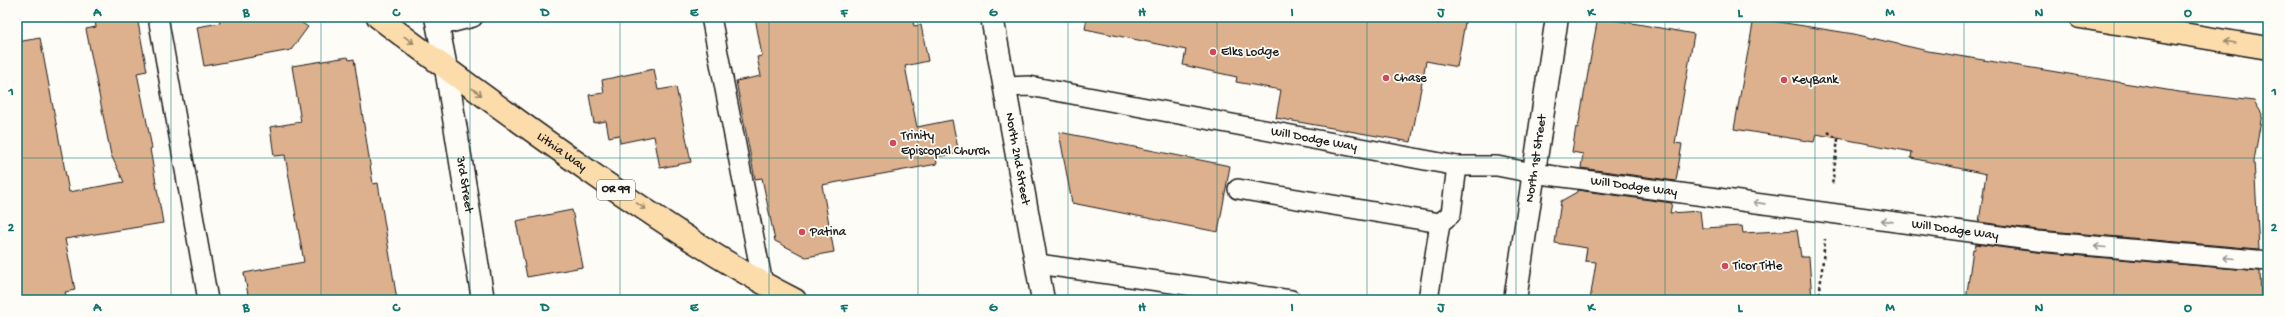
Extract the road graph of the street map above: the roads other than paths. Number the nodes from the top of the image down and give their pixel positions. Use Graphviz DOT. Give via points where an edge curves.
graph roads {
  1 [pos="158,17"];
  2 [pos="378,17"];
  3 [pos="473,17"];
  4 [pos="711,17"];
  5 [pos="992,17"];
  6 [pos="1557,17"];
  7 [pos="2080,17"];
  8 [pos="437,22"];
  9 [pos="2268,48"];
  10 [pos="446,68"];
  11 [pos="1005,87"];
  12 [pos="1457,166"];
  13 [pos="1533,173"];
  14 [pos="1238,189"];
  15 [pos="1440,224"];
  16 [pos="2268,261"];
  17 [pos="1038,264"];
  18 [pos="763,284"];
  19 [pos="208,300"];
  20 [pos="483,300"];
  21 [pos="795,300"];
  22 [pos="1043,300"];
  23 [pos="1291,300"];
  24 [pos="1428,300"];
  25 [pos="1515,300"];
  1 -- 19 [label="lane"];
  2 -- 10 [label="main road, Lithia Way / OR 99, one-way"];
  3 -- 8 [label="lane"];
  4 -- 18 [label="lane"];
  5 -- 11 [label="street, North 2nd Street"];
  6 -- 13 [label="street, North 1st Street"];
  9 -- 7 [label="main road, one-way"];
  8 -- 10 [label="street, 3rd Street"];
  10 -- 18 [label="main road, Lithia Way / OR 99, one-way" via="499,109 652,214"];
  10 -- 20 [label="street, 3rd Street"];
  11 -- 12 [label="lane, Will Dodge Way" via="1029,86"];
  11 -- 17 [label="street, North 2nd Street"];
  12 -- 13 [label="lane, Will Dodge Way" via="1497,166"];
  12 -- 15 [label="lane" via="1451,214"];
  16 -- 13 [label="lane, Will Dodge Way, one-way" via="2037,241"];
  13 -- 25 [label="street, North 1st Street"];
  14 -- 15 [label="lane"];
  15 -- 24 [label="lane"];
  17 -- 22 [label="street, North 2nd Street"];
  17 -- 23 [label="lane"];
  18 -- 21 [label="main road, Lithia Way / OR 99"];
}
